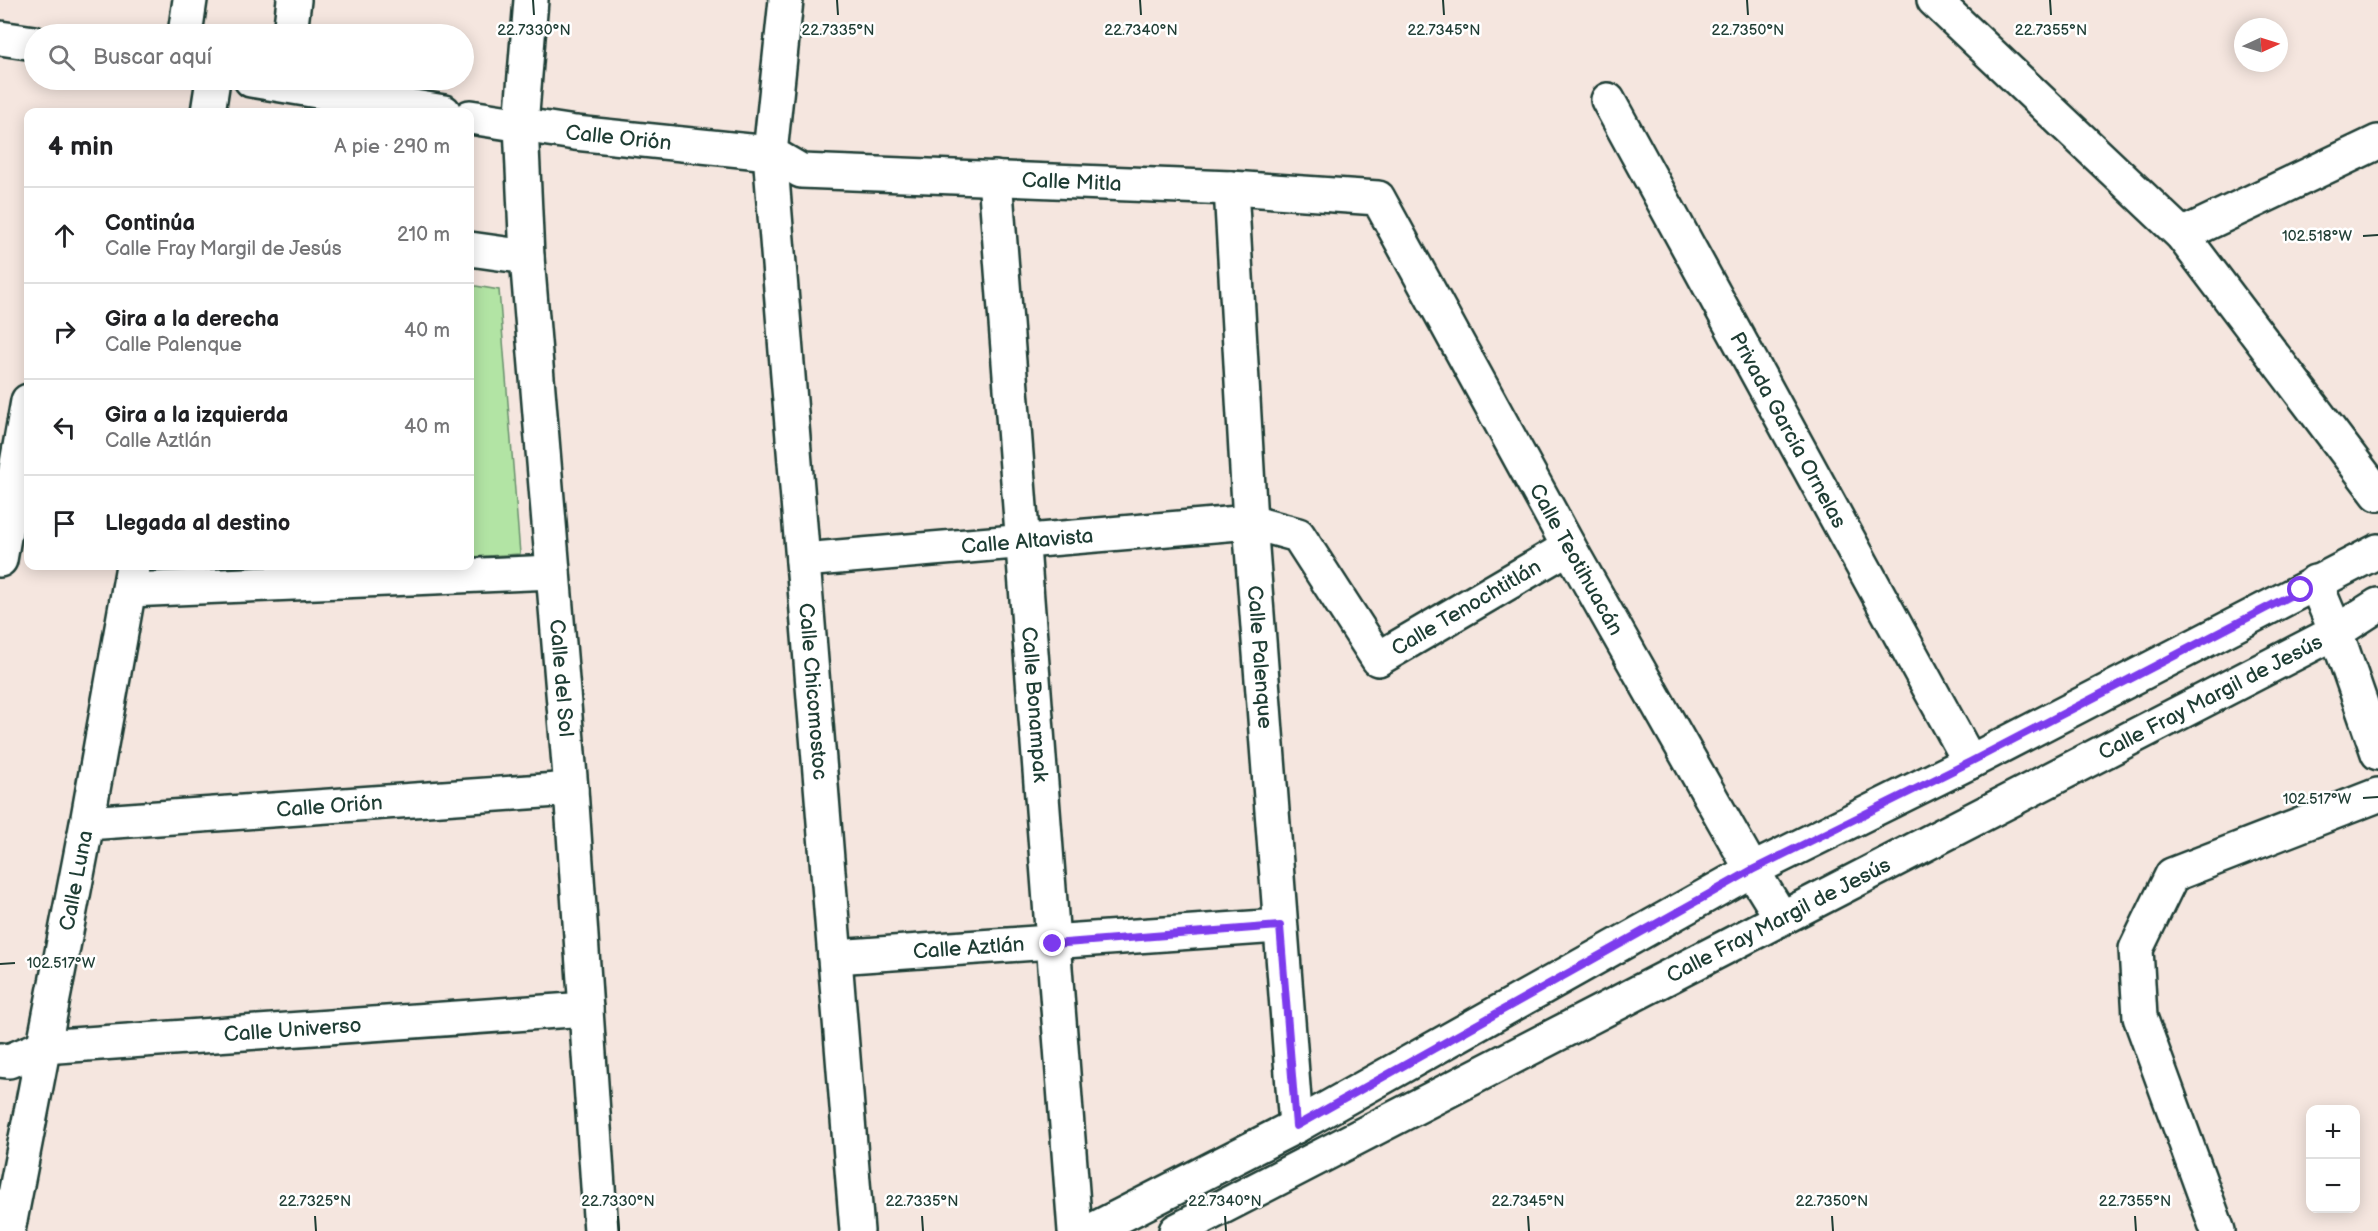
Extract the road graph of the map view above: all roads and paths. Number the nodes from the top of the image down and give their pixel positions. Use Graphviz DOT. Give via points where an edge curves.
graph roads {
  1 [pos="190,0"];
  2 [pos="294,0"];
  3 [pos="531,0"];
  4 [pos="786,0"];
  5 [pos="1934,0"];
  6 [pos="186,24"];
  7 [pos="291,24"];
  8 [pos="0,38"];
  9 [pos="24,42"];
  10 [pos="211,90"];
  11 [pos="323,90"];
  12 [pos="1608,100"];
  13 [pos="209,108"];
  14 [pos="422,108"];
  15 [pos="474,118"];
  16 [pos="521,125"];
  17 [pos="2378,142"];
  18 [pos="770,153"];
  19 [pos="994,178"];
  20 [pos="1231,188"];
  21 [pos="1378,198"];
  22 [pos="2182,236"];
  23 [pos="474,250"];
  24 [pos="528,257"];
  25 [pos="24,424"];
  26 [pos="2378,494"];
  27 [pos="1250,522"];
  28 [pos="1022,540"];
  29 [pos="1569,547"];
  30 [pos="2378,550"];
  31 [pos="0,560"];
  32 [pos="804,560"];
  33 [pos="553,572"];
  34 [pos="131,578"];
  35 [pos="2315,582"];
  36 [pos="2378,605"];
  37 [pos="2336,632"];
  38 [pos="2378,753"];
  39 [pos="1970,762"];
  40 [pos="571,789"];
  41 [pos="2378,795"];
  42 [pos="87,823"];
  43 [pos="1752,870"];
  44 [pos="1781,917"];
  45 [pos="1280,926"];
  46 [pos="1053,944"];
  47 [pos="835,957"];
  48 [pos="586,1009"];
  49 [pos="43,1047"];
  50 [pos="0,1060"];
  51 [pos="1296,1126"];
  52 [pos="8,1231"];
  53 [pos="601,1231"];
  54 [pos="856,1231"];
  55 [pos="1076,1231"];
  56 [pos="1091,1231"];
  57 [pos="1176,1231"];
  58 [pos="2218,1231"];
  1 -- 6 [label="street"];
  2 -- 7 [label="street"];
  3 -- 16 [label="street, Calle del Sol"];
  4 -- 18 [label="street, Calle Chicomostoc"];
  5 -- 22 [label="street"];
  8 -- 9 [label="street"];
  10 -- 13 [label="street"];
  11 -- 14 [label="street"];
  12 -- 39 [label="street, Privada García Ornelas"];
  15 -- 16 [label="street, Calle Orión"];
  16 -- 18 [label="street, Calle Orión"];
  16 -- 24 [label="street, Calle del Sol"];
  17 -- 22 [label="street"];
  18 -- 19 [label="street, Calle Mitla" via="801,171"];
  18 -- 32 [label="street, Calle Chicomostoc"];
  19 -- 20 [label="street, Calle Mitla"];
  19 -- 28 [label="street, Calle Bonampak"];
  20 -- 21 [label="street, Calle Mitla"];
  20 -- 27 [label="street, Calle Palenque"];
  21 -- 29 [label="street, Calle Teotihuacán"];
  22 -- 26 [label="street"];
  23 -- 24 [label="street"];
  24 -- 33 [label="street, Calle del Sol"];
  25 -- 31 [label="street"];
  27 -- 28 [label="street, Calle Altavista"];
  27 -- 29 [label="street, Calle Tenochtitlán" via="1298,535 1378,659"];
  27 -- 45 [label="street, Calle Palenque"];
  28 -- 32 [label="street, Calle Altavista"];
  28 -- 46 [label="street, Calle Bonampak"];
  29 -- 43 [label="street, Calle Teotihuacán"];
  30 -- 35 [label="street"];
  32 -- 47 [label="street, Calle Chicomostoc"];
  33 -- 34 [label="street"];
  33 -- 40 [label="street, Calle del Sol"];
  34 -- 42 [label="street, Calle Luna"];
  35 -- 37 [label="street"];
  35 -- 39 [label="street"];
  36 -- 37 [label="street, Calle Fray Margil de Jesús"];
  37 -- 38 [label="street"];
  37 -- 44 [label="street, Calle Fray Margil de Jesús"];
  39 -- 43 [label="street"];
  40 -- 42 [label="street, Calle Orión"];
  40 -- 48 [label="street, Calle del Sol"];
  41 -- 58 [label="street" via="2172,875 2136,949 2140,1017"];
  42 -- 49 [label="street, Calle Luna"];
  43 -- 44 [label="street, Calle Teotihuacán"];
  43 -- 51 [label="street"];
  44 -- 57 [label="street, Calle Fray Margil de Jesús"];
  45 -- 46 [label="street, Calle Aztlán"];
  45 -- 51 [label="street, Calle Palenque"];
  46 -- 47 [label="street, Calle Aztlán"];
  46 -- 55 [label="street, Calle Bonampak"];
  47 -- 54 [label="street, Calle Chicomostoc"];
  48 -- 49 [label="street, Calle Universo"];
  48 -- 53 [label="street, Calle del Sol"];
  49 -- 50 [label="street, Calle Universo" via="9,1061"];
  49 -- 52 [label="street, Calle Luna"];
  51 -- 56 [label="street"];
}
